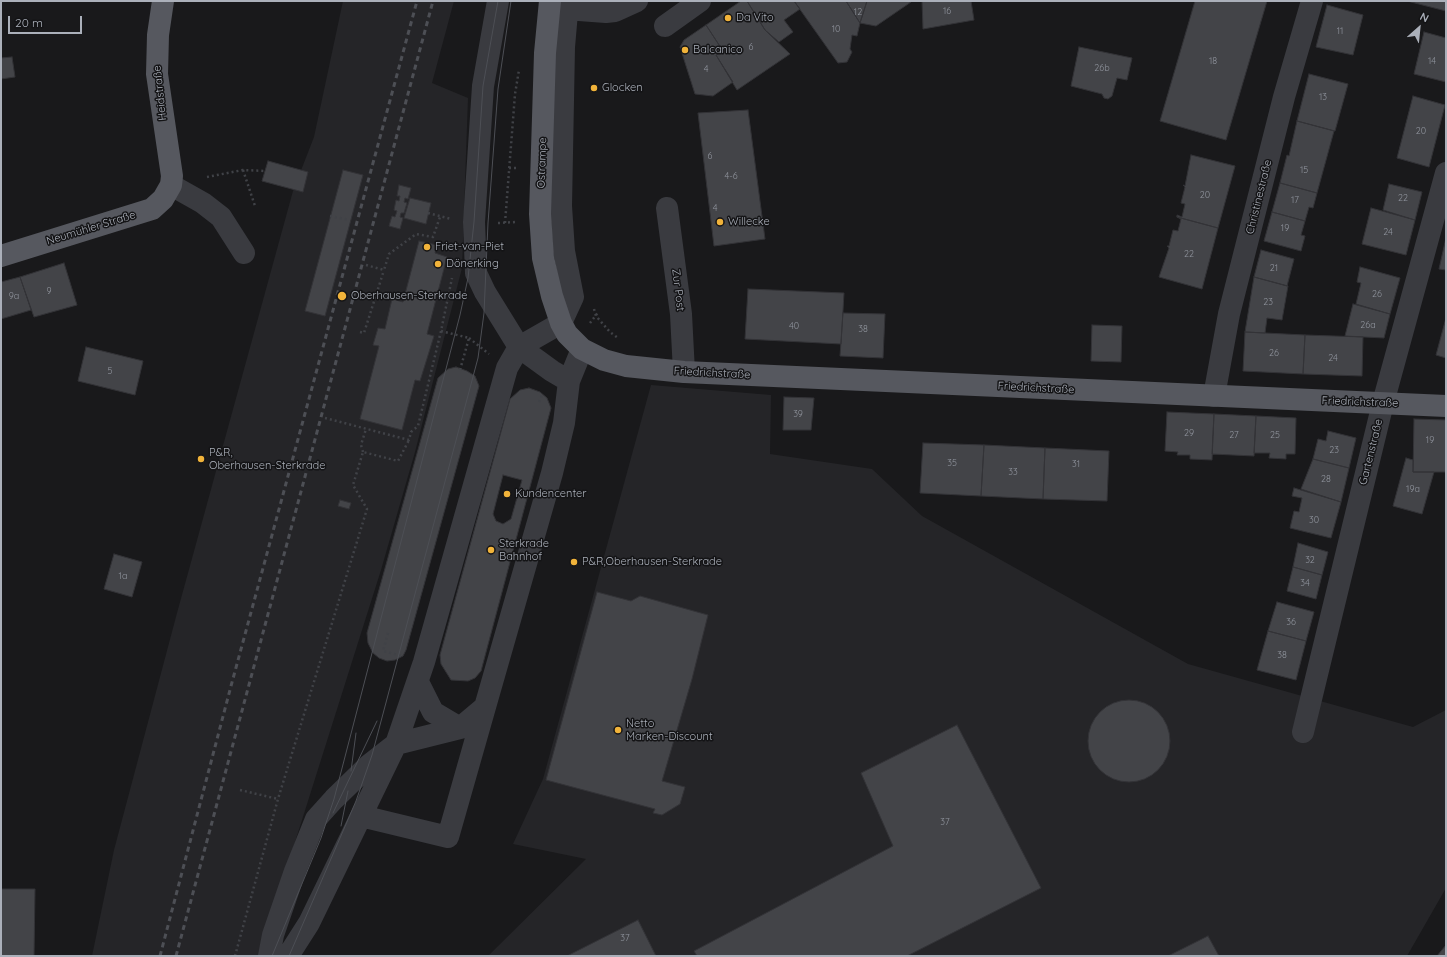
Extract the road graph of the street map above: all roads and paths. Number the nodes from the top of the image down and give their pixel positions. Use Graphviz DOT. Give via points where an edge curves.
graph roads {
  1 [pos="163,1"];
  2 [pos="498,1"];
  3 [pos="637,1"];
  4 [pos="700,1"];
  5 [pos="1312,1"];
  6 [pos="558,5"];
  7 [pos="665,26"];
  8 [pos="520,65"];
  9 [pos="509,168"];
  10 [pos="520,168"];
  11 [pos="266,171"];
  12 [pos="1446,173"];
  13 [pos="171,185"];
  14 [pos="255,206"];
  15 [pos="667,208"];
  16 [pos="330,216"];
  17 [pos="440,217"];
  18 [pos="349,220"];
  19 [pos="505,223"];
  20 [pos="244,253"];
  21 [pos="1,256"];
  22 [pos="366,265"];
  23 [pos="384,270"];
  24 [pos="453,272"];
  25 [pos="594,307"];
  26 [pos="561,323"];
  27 [pos="441,331"];
  28 [pos="360,332"];
  29 [pos="621,340"];
  30 [pos="519,347"];
  31 [pos="582,349"];
  32 [pos="460,370"];
  33 [pos="684,372"];
  34 [pos="569,381"];
  35 [pos="1214,396"];
  36 [pos="1383,403"];
  37 [pos="1446,406"];
  38 [pos="325,418"];
  39 [pos="366,429"];
  40 [pos="409,440"];
  41 [pos="363,452"];
  42 [pos="388,633"];
  43 [pos="421,672"];
  44 [pos="485,707"];
  45 [pos="460,728"];
  46 [pos="1302,732"];
  47 [pos="396,744"];
  48 [pos="240,790"];
  49 [pos="278,800"];
  50 [pos="361,816"];
  51 [pos="234,956"];
  52 [pos="269,956"];
  53 [pos="288,956"];
  1 -- 13 [label="main road, Heidstraße" via="158,35 157,74 171,167"];
  2 -- 30 [label="street" via="483,86 474,222 476,273"];
  3 -- 6 [label="street" via="615,11 606,12"];
  4 -- 7 [label="street"];
  5 -- 35 [label="street, Christinestraße" via="1284,98 1231,306"];
  6 -- 26 [label="main road, Ostrampe" via="540,214 543,258"];
  8 -- 9 [label="path"];
  9 -- 10 [label="path"];
  9 -- 19 [label="path"];
  11 -- 14 [label="path" via="242,170"];
  12 -- 36 [label="street, Gartenstraße"];
  13 -- 20 [label="street" via="221,216"];
  13 -- 21 [label="main road, Neumühler Straße" via="163,199 152,209"];
  15 -- 33 [label="street, Zur Post" via="681,314"];
  16 -- 18 [label="path"];
  17 -- 23 [label="path" via="433,236 416,234 388,254"];
  22 -- 23 [label="path"];
  23 -- 28 [label="path" via="364,333"];
  24 -- 27 [label="path"];
  25 -- 29 [label="path" via="596,316"];
  26 -- 30 [label="street"];
  26 -- 31 [label="main road, Ostrampe"];
  27 -- 32 [label="path" via="469,338"];
  27 -- 40 [label="path" via="418,426 411,432"];
  30 -- 34 [label="street"];
  30 -- 43 [label="street" via="507,368"];
  31 -- 33 [label="main road, Friedrichstraße" via="604,360 626,366"];
  31 -- 34 [label="street"];
  33 -- 35 [label="main road, Friedrichstraße"];
  34 -- 44 [label="street" via="564,423 552,473"];
  35 -- 36 [label="main road, Friedrichstraße"];
  36 -- 37 [label="main road, Friedrichstraße"];
  36 -- 46 [label="street, Gartenstraße"];
  38 -- 39 [label="path"];
  39 -- 40 [label="path"];
  39 -- 41 [label="path" via="361,445"];
  40 -- 41 [label="path" via="398,461"];
  41 -- 49 [label="path" via="353,485 367,509"];
  42 -- 43 [label="path" via="383,651"];
  43 -- 45 [label="street" via="433,712"];
  43 -- 47 [label="street"];
  44 -- 45 [label="street"];
  44 -- 50 [label="street" via="448,837"];
  45 -- 47 [label="street"];
  47 -- 50 [label="street"];
  47 -- 52 [label="street" via="348,784 316,819 273,935"];
  48 -- 49 [label="path"];
  49 -- 51 [label="path"];
  50 -- 53 [label="street" via="309,923"];
}
